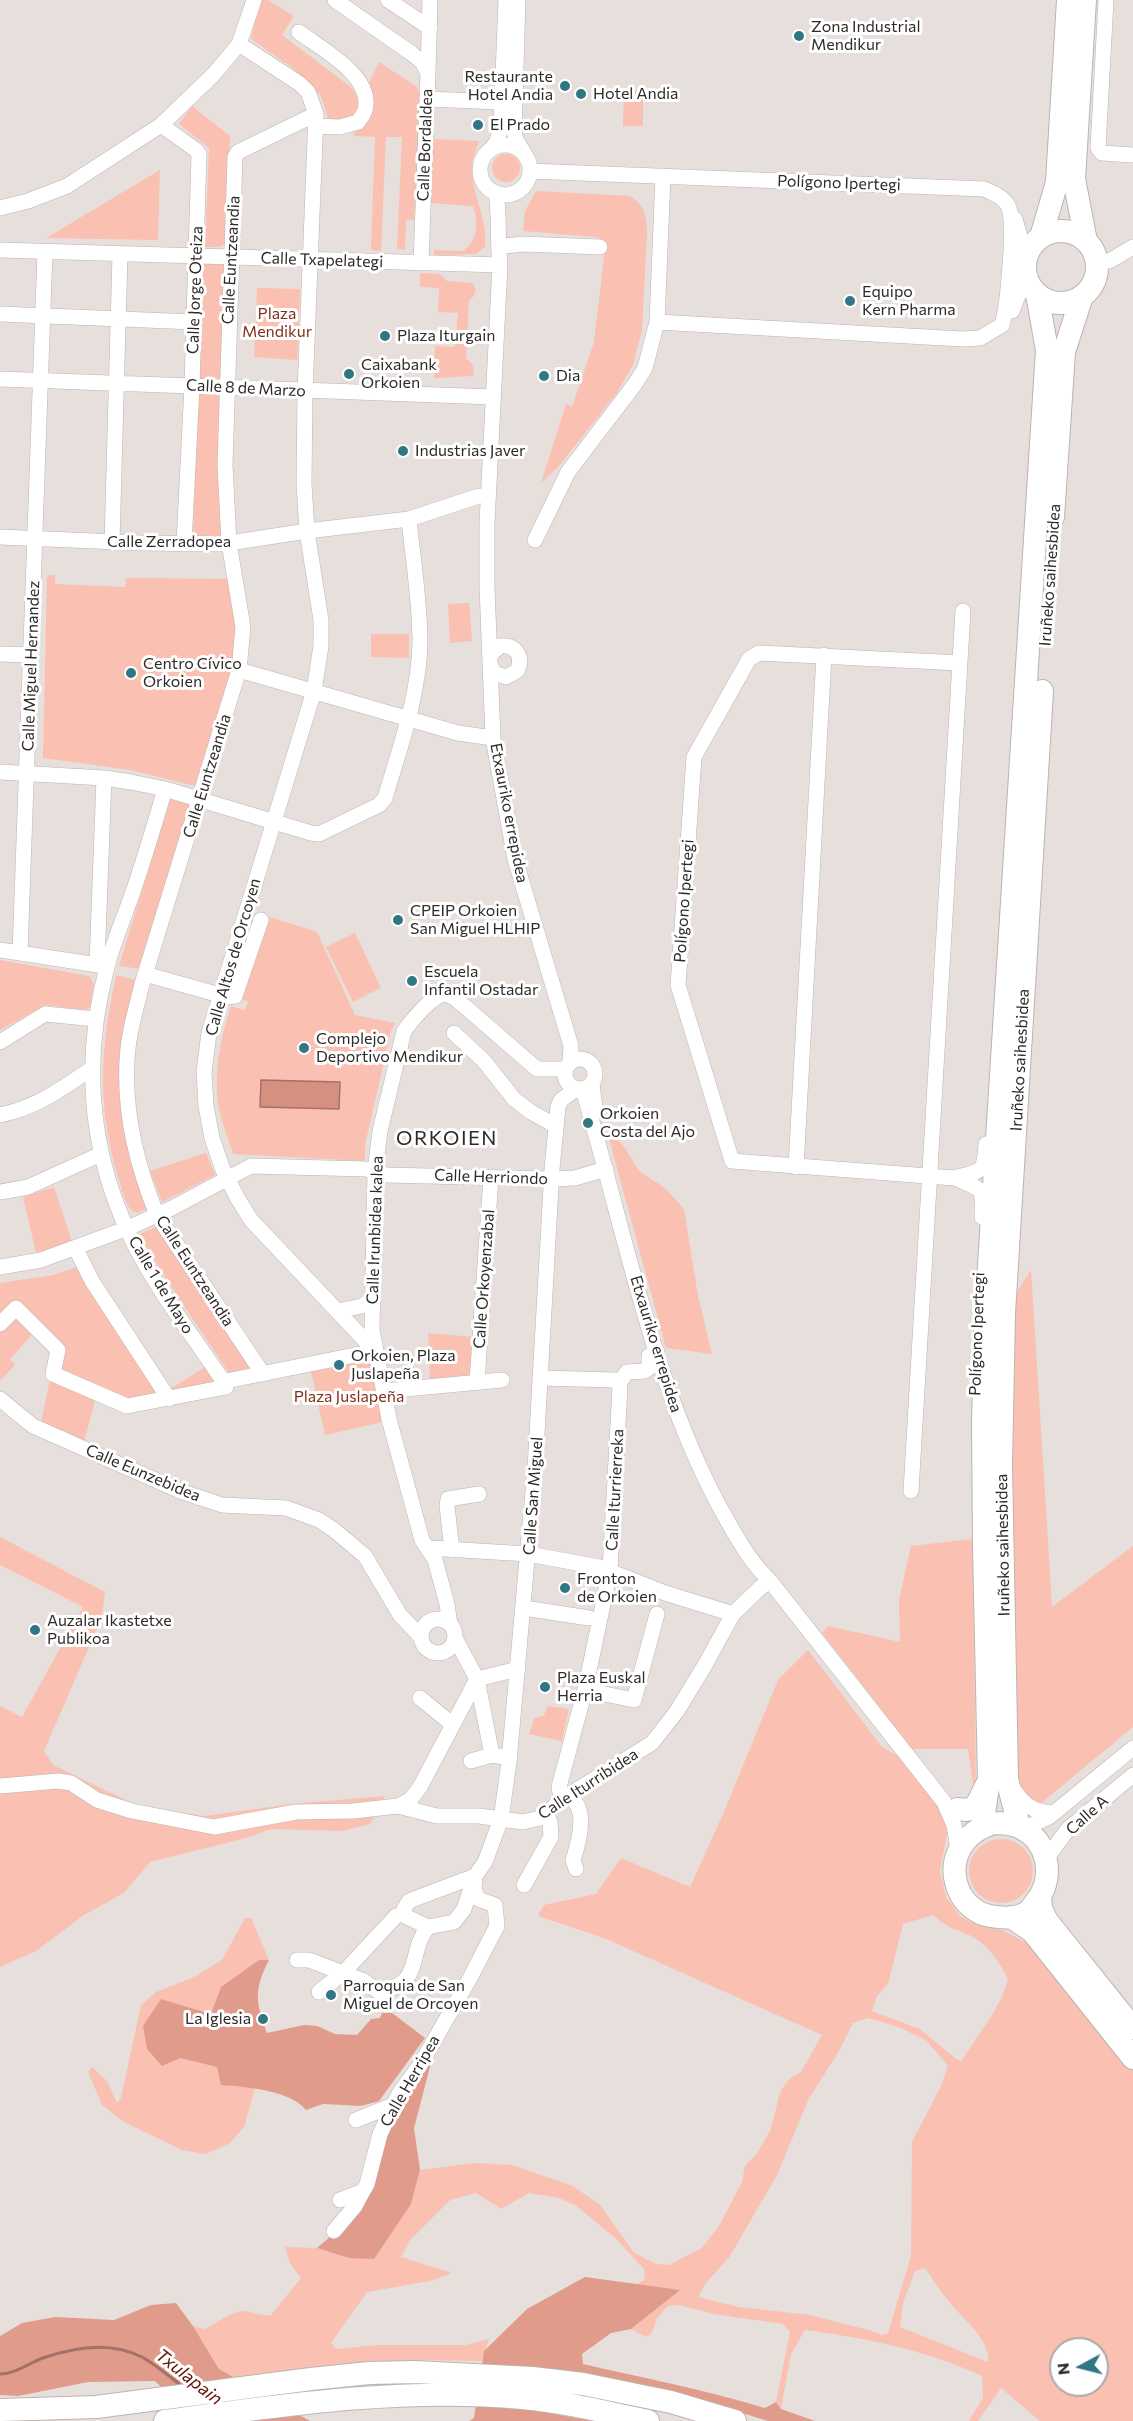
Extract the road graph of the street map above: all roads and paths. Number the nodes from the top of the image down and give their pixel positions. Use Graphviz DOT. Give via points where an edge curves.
graph roads {
  1 [pos="254,0"];
  2 [pos="335,0"];
  3 [pos="388,0"];
  4 [pos="430,0"];
  5 [pos="506,0"];
  6 [pos="518,0"];
  7 [pos="1068,0"];
  8 [pos="1085,0"];
  9 [pos="1104,0"];
  10 [pos="430,28"];
  11 [pos="299,32"];
  12 [pos="239,44"];
  13 [pos="428,73"];
  14 [pos="427,99"];
  15 [pos="502,102"];
  16 [pos="1078,110"];
  17 [pos="315,120"];
  18 [pos="161,125"];
  19 [pos="492,148"];
  20 [pos="1133,155"];
  21 [pos="529,164"];
  22 [pos="663,176"];
  23 [pos="519,191"];
  24 [pos="496,193"];
  25 [pos="1009,206"];
  26 [pos="0,208"];
  27 [pos="1086,241"];
  28 [pos="504,246"];
  29 [pos="600,247"];
  30 [pos="1133,247"];
  31 [pos="0,250"];
  32 [pos="45,252"];
  33 [pos="120,254"];
  34 [pos="196,257"];
  35 [pos="232,257"];
  36 [pos="310,260"];
  37 [pos="421,263"];
  38 [pos="1033,264"];
  39 [pos="500,265"];
  40 [pos="1097,265"];
  41 [pos="1082,296"];
  42 [pos="0,314"];
  43 [pos="42,316"];
  44 [pos="119,319"];
  45 [pos="194,322"];
  46 [pos="657,322"];
  47 [pos="1002,325"];
  48 [pos="0,379"];
  49 [pos="39,380"];
  50 [pos="118,383"];
  51 [pos="192,386"];
  52 [pos="226,388"];
  53 [pos="305,392"];
  54 [pos="493,397"];
  55 [pos="488,497"];
  56 [pos="409,519"];
  57 [pos="307,531"];
  58 [pos="0,537"];
  59 [pos="36,539"];
  60 [pos="535,540"];
  61 [pos="112,542"];
  62 [pos="229,543"];
  63 [pos="184,544"];
  64 [pos="963,611"];
  65 [pos="489,623"];
  66 [pos="505,645"];
  67 [pos="0,654"];
  68 [pos="31,655"];
  69 [pos="824,655"];
  70 [pos="490,660"];
  71 [pos="960,663"];
  72 [pos="239,670"];
  73 [pos="502,677"];
  74 [pos="314,691"];
  75 [pos="409,719"];
  76 [pos="494,738"];
  77 [pos="0,772"];
  78 [pos="28,773"];
  79 [pos="104,778"];
  80 [pos="165,789"];
  81 [pos="199,801"];
  82 [pos="274,822"];
  83 [pos="1015,861"];
  84 [pos="261,920"];
  85 [pos="0,950"];
  86 [pos="20,953"];
  87 [pos="102,965"];
  88 [pos="145,974"];
  89 [pos="220,996"];
  90 [pos="96,1019"];
  91 [pos="454,1033"];
  92 [pos="0,1042"];
  93 [pos="573,1063"];
  94 [pos="91,1069"];
  95 [pos="583,1088"];
  96 [pos="0,1115"];
  97 [pos="556,1126"];
  98 [pos="101,1154"];
  99 [pos="796,1167"];
  100 [pos="606,1169"];
  101 [pos="375,1172"];
  102 [pos="491,1177"];
  103 [pos="929,1177"];
  104 [pos="954,1178"];
  105 [pos="228,1179"];
  106 [pos="552,1179"];
  107 [pos="0,1192"];
  108 [pos="157,1215"];
  109 [pos="128,1228"];
  110 [pos="76,1248"];
  111 [pos="0,1267"];
  112 [pos="372,1299"];
  113 [pos="337,1311"];
  114 [pos="0,1324"];
  115 [pos="375,1351"];
  116 [pos="657,1352"];
  117 [pos="263,1374"];
  118 [pos="541,1378"];
  119 [pos="502,1380"];
  120 [pos="226,1381"];
  121 [pos="477,1382"];
  122 [pos="619,1383"];
  123 [pos="384,1391"];
  124 [pos="169,1399"];
  125 [pos="0,1400"];
  126 [pos="911,1491"];
  127 [pos="479,1494"];
  128 [pos="984,1507"];
  129 [pos="429,1548"];
  130 [pos="452,1550"];
  131 [pos="528,1554"];
  132 [pos="610,1571"];
  133 [pos="770,1581"];
  134 [pos="524,1608"];
  135 [pos="657,1614"];
  136 [pos="732,1614"];
  137 [pos="589,1618"];
  138 [pos="453,1631"];
  139 [pos="421,1637"];
  140 [pos="518,1669"];
  141 [pos="477,1679"];
  142 [pos="585,1690"];
  143 [pos="420,1698"];
  144 [pos="453,1725"];
  145 [pos="1133,1748"];
  146 [pos="492,1755"];
  147 [pos="510,1758"];
  148 [pos="471,1761"];
  149 [pos="1133,1775"];
  150 [pos="998,1779"];
  151 [pos="0,1786"];
  152 [pos="567,1796"];
  153 [pos="398,1806"];
  154 [pos="951,1806"];
  155 [pos="1055,1812"];
  156 [pos="546,1813"];
  157 [pos="501,1819"];
  158 [pos="982,1827"];
  159 [pos="1021,1828"];
  160 [pos="958,1849"];
  161 [pos="1046,1859"];
  162 [pos="576,1869"];
  163 [pos="476,1876"];
  164 [pos="524,1885"];
  165 [pos="1040,1896"];
  166 [pos="402,1914"];
  167 [pos="1011,1917"];
  168 [pos="428,1927"];
  169 [pos="297,1960"];
  170 [pos="343,1973"];
  171 [pos="319,1992"];
  172 [pos="1133,2028"];
  173 [pos="1133,2058"];
  174 [pos="393,2105"];
  175 [pos="356,2120"];
  176 [pos="363,2191"];
  177 [pos="340,2200"];
  178 [pos="334,2231"];
  179 [pos="0,2410"];
  180 [pos="165,2421"];
  181 [pos="648,2421"];
  182 [pos="735,2421"];
  1 -- 12 [label="street"];
  2 -- 13 [label="street, Calle Bordaldea" via="422,62"];
  3 -- 10 [label="street"];
  4 -- 10 [label="street"];
  5 -- 15 [label="street"];
  6 -- 21 [label="street" via="514,132"];
  7 -- 38 [label="highway, Iruñeko saihesbidea" via="1057,182"];
  8 -- 16 [label="highway"];
  9 -- 16 [label="street" via="1092,29 1089,68"];
  9 -- 20 [label="street" via="1098,148 1102,153"];
  10 -- 13 [label="street"];
  11 -- 17 [label="street" via="350,70 365,99 365,110 358,122 340,127"];
  12 -- 17 [label="street, Calle Altos de Orcoyen" via="308,92"];
  12 -- 18 [label="street"];
  13 -- 14 [label="street, Calle Bordaldea"];
  14 -- 15 [label="street"];
  14 -- 37 [label="street, Calle Bordaldea"];
  15 -- 19 [label="street" via="501,128"];
  16 -- 27 [label="highway" via="1074,179"];
  17 -- 35 [label="street, Calle Euntzeandia" via="238,152"];
  17 -- 36 [label="street, Calle Altos de Orcoyen"];
  18 -- 26 [label="street" via="67,186"];
  18 -- 34 [label="street, Calle Jorge Oteiza" via="199,154"];
  19 -- 21 [label="street" via="519,148"];
  19 -- 24 [label="street" via="483,159 480,172 485,184"];
  21 -- 22 [label="street, Polígono Ipertegi"];
  21 -- 23 [label="street" via="529,178"];
  22 -- 25 [label="street, Polígono Ipertegi" via="984,189"];
  22 -- 46 [label="street"];
  23 -- 24 [label="street"];
  23 -- 28 [label="street, Etxauriko errepidea" via="508,211"];
  24 -- 39 [label="street, Etxauriko errepidea"];
  25 -- 38 [label="street"];
  25 -- 47 [label="street" via="1008,298"];
  27 -- 38 [label="highway" via="1076,234 1052,232"];
  27 -- 40 [label="highway"];
  28 -- 29 [label="street"];
  28 -- 39 [label="street, Etxauriko errepidea"];
  30 -- 40 [label="street"];
  31 -- 32 [label="street, Calle Txapelategi"];
  32 -- 33 [label="street, Calle Txapelategi"];
  32 -- 43 [label="street, Calle Miguel Hernandez"];
  33 -- 34 [label="street, Calle Txapelategi"];
  33 -- 44 [label="street"];
  34 -- 35 [label="street, Calle Txapelategi"];
  34 -- 45 [label="street, Calle Jorge Oteiza"];
  35 -- 36 [label="street, Calle Txapelategi"];
  35 -- 52 [label="street, Calle Euntzeandia"];
  36 -- 37 [label="street, Calle Txapelategi"];
  36 -- 53 [label="street, Calle Altos de Orcoyen"];
  37 -- 39 [label="street, Calle Txapelategi"];
  38 -- 41 [label="highway" via="1047,300 1059,303"];
  38 -- 47 [label="street" via="1012,312"];
  38 -- 83 [label="highway, Iruñeko saihesbidea" via="1047,350"];
  39 -- 54 [label="street, Etxauriko errepidea"];
  40 -- 41 [label="highway" via="1095,277"];
  41 -- 150 [label="highway, Iruñeko saihesbidea" via="1064,352 1004,1313"];
  42 -- 43 [label="street"];
  43 -- 44 [label="street"];
  43 -- 49 [label="street, Calle Miguel Hernandez"];
  44 -- 45 [label="street"];
  44 -- 50 [label="street"];
  45 -- 51 [label="street, Calle Jorge Oteiza"];
  46 -- 47 [label="street" via="962,339 980,338"];
  46 -- 60 [label="street" via="645,368 568,472"];
  48 -- 49 [label="street, Calle 8 de Marzo"];
  49 -- 50 [label="street, Calle 8 de Marzo"];
  49 -- 59 [label="street, Calle Miguel Hernandez"];
  50 -- 51 [label="street, Calle 8 de Marzo"];
  50 -- 61 [label="street"];
  51 -- 52 [label="street, Calle 8 de Marzo"];
  51 -- 63 [label="street, Calle Jorge Oteiza"];
  52 -- 53 [label="street, Calle 8 de Marzo"];
  52 -- 62 [label="street, Calle Euntzeandia"];
  53 -- 54 [label="street, Calle 8 de Marzo"];
  53 -- 57 [label="street, Calle Altos de Orcoyen"];
  54 -- 55 [label="street, Etxauriko errepidea"];
  55 -- 56 [label="street, Calle Zerradopea" via="479,496"];
  55 -- 65 [label="street, Etxauriko errepidea"];
  56 -- 57 [label="street, Calle Zerradopea"];
  56 -- 75 [label="street" via="420,642"];
  57 -- 62 [label="street, Calle Zerradopea"];
  57 -- 74 [label="street, Calle Altos de Orcoyen" via="321,620"];
  58 -- 59 [label="street, Calle Zerradopea"];
  59 -- 61 [label="street, Calle Zerradopea"];
  59 -- 68 [label="street, Calle Miguel Hernandez"];
  61 -- 63 [label="street, Calle Zerradopea"];
  62 -- 63 [label="street, Calle Zerradopea"];
  62 -- 72 [label="street, Calle Euntzeandia" via="243,627"];
  64 -- 71 [label="street"];
  65 -- 66 [label="street"];
  65 -- 70 [label="street, Etxauriko errepidea"];
  66 -- 70 [label="street" via="496,648"];
  66 -- 73 [label="street" via="518,652 521,661 514,674"];
  67 -- 68 [label="street"];
  68 -- 78 [label="street, Calle Miguel Hernandez"];
  69 -- 71 [label="street, Polígono Ipertegi"];
  69 -- 99 [label="street"];
  69 -- 99 [label="street, Polígono Ipertegi" via="759,653 749,659 694,757 678,985 732,1161"];
  70 -- 73 [label="street" via="494,673"];
  70 -- 76 [label="street, Etxauriko errepidea"];
  71 -- 103 [label="street"];
  72 -- 74 [label="street"];
  72 -- 81 [label="street, Calle Euntzeandia"];
  73 -- 93 [label="street, Etxauriko errepidea" via="496,694 510,793 519,840 574,1033"];
  74 -- 75 [label="street"];
  74 -- 82 [label="street, Calle Altos de Orcoyen"];
  75 -- 76 [label="street"];
  75 -- 82 [label="street" via="380,805 319,834"];
  76 -- 93 [label="street, Etxauriko errepidea" via="515,859"];
  77 -- 78 [label="street"];
  78 -- 79 [label="street"];
  78 -- 86 [label="street, Calle Miguel Hernandez"];
  79 -- 80 [label="street"];
  79 -- 87 [label="street"];
  80 -- 81 [label="street"];
  80 -- 87 [label="street, Calle 1 de Mayo"];
  81 -- 82 [label="street"];
  81 -- 88 [label="street, Calle Euntzeandia"];
  82 -- 89 [label="street, Calle Altos de Orcoyen"];
  83 -- 104 [label="street, Polígono Ipertegi" via="993,1039 985,1161 974,1175"];
  83 -- 128 [label="highway, Iruñeko saihesbidea" via="986,1312"];
  84 -- 89 [label="street" via="238,992 231,998"];
  85 -- 86 [label="street"];
  86 -- 87 [label="street"];
  87 -- 90 [label="street, Calle 1 de Mayo"];
  88 -- 89 [label="street"];
  88 -- 108 [label="street, Calle Euntzeandia" via="132,1025 127,1090 138,1160"];
  89 -- 105 [label="street, Calle Altos de Orcoyen" via="209,1033 204,1072 212,1138"];
  90 -- 92 [label="street" via="45,1014"];
  90 -- 94 [label="street, Calle 1 de Mayo"];
  91 -- 97 [label="street" via="484,1061 514,1099"];
  93 -- 95 [label="street" via="566,1082"];
  93 -- 95 [label="street" via="594,1070"];
  93 -- 101 [label="street, Calle Irunbidea kalea" via="537,1070 456,998 437,996 404,1031 380,1131"];
  94 -- 96 [label="street" via="46,1100"];
  94 -- 98 [label="street, Calle 1 de Mayo" via="93,1112"];
  95 -- 97 [label="street, Calle San Miguel" via="561,1100"];
  95 -- 100 [label="street, Etxauriko errepidea"];
  95 -- 133 [label="street, Etxauriko errepidea" via="593,1103 681,1409 713,1481"];
  97 -- 106 [label="street, Calle San Miguel"];
  98 -- 107 [label="street" via="28,1187"];
  98 -- 109 [label="street, Calle 1 de Mayo"];
  99 -- 103 [label="street, Polígono Ipertegi"];
  100 -- 106 [label="street, Calle Herriondo" via="575,1178"];
  100 -- 116 [label="street, Etxauriko errepidea"];
  101 -- 102 [label="street, Calle Herriondo"];
  101 -- 105 [label="street, Calle Herriondo" via="251,1166"];
  101 -- 112 [label="street, Calle Irunbidea kalea"];
  102 -- 106 [label="street, Calle Herriondo"];
  102 -- 121 [label="street, Calle Orkoyenzabal"];
  103 -- 104 [label="street, Polígono Ipertegi"];
  103 -- 126 [label="street"];
  104 -- 128 [label="street, Polígono Ipertegi" via="975,1184 983,1199 975,1437"];
  105 -- 108 [label="street, Calle Herriondo"];
  105 -- 113 [label="street, Calle Altos de Orcoyen" via="251,1220"];
  106 -- 118 [label="street, Calle San Miguel"];
  108 -- 109 [label="street, Calle Herriondo"];
  108 -- 117 [label="street, Calle Euntzeandia"];
  109 -- 110 [label="street, Calle Herriondo"];
  109 -- 120 [label="street, Calle 1 de Mayo" via="165,1296"];
  110 -- 111 [label="street, Calle Herriondo" via="41,1260"];
  110 -- 124 [label="street" via="92,1281"];
  112 -- 113 [label="street" via="362,1306"];
  112 -- 115 [label="street, Calle Irunbidea kalea"];
  113 -- 115 [label="street, Calle Altos de Orcoyen"];
  114 -- 124 [label="street" via="16,1308 58,1350 52,1374 127,1406"];
  115 -- 117 [label="street"];
  115 -- 123 [label="street, Calle Irunbidea kalea"];
  116 -- 122 [label="street" via="649,1356 649,1368 627,1372"];
  116 -- 133 [label="street, Etxauriko errepidea" via="676,1413 714,1499 752,1562"];
  117 -- 120 [label="street"];
  118 -- 122 [label="street"];
  118 -- 131 [label="street, Calle San Miguel"];
  119 -- 121 [label="street"];
  120 -- 124 [label="street" via="226,1386"];
  121 -- 123 [label="street"];
  122 -- 132 [label="street, Calle Iturrierreka"];
  123 -- 129 [label="street, Calle Irunbidea kalea" via="422,1540"];
  125 -- 139 [label="street, Calle Eunzebidea" via="33,1426 180,1491 222,1505 286,1508 319,1520 365,1556 400,1615"];
  127 -- 130 [label="street" via="448,1499"];
  128 -- 150 [label="highway, Iruñeko saihesbidea"];
  129 -- 130 [label="street"];
  129 -- 138 [label="street, Calle Irunbidea kalea"];
  130 -- 131 [label="street"];
  131 -- 132 [label="street"];
  131 -- 134 [label="street, Calle San Miguel"];
  132 -- 136 [label="street"];
  132 -- 142 [label="street, Calle Iturrierreka"];
  133 -- 136 [label="street, Calle Iturribidea"];
  133 -- 154 [label="street, Etxauriko errepidea"];
  134 -- 137 [label="street"];
  134 -- 140 [label="street, Calle San Miguel"];
  135 -- 142 [label="street" via="634,1700"];
  136 -- 152 [label="street, Calle Iturribidea" via="700,1674 652,1743"];
  138 -- 139 [label="street" via="441,1619 432,1620 424,1626"];
  138 -- 139 [label="street" via="449,1649 437,1653 427,1649"];
  138 -- 141 [label="street, Calle Irunbidea kalea"];
  140 -- 141 [label="street"];
  140 -- 147 [label="street, Calle San Miguel"];
  141 -- 144 [label="street"];
  141 -- 146 [label="street"];
  142 -- 152 [label="street, Calle Iturrierreka" via="559,1787"];
  143 -- 144 [label="street"];
  144 -- 153 [label="street" via="420,1787 411,1799"];
  145 -- 155 [label="street, Calle A"];
  146 -- 147 [label="street"];
  146 -- 148 [label="street"];
  147 -- 157 [label="street, Calle San Miguel"];
  149 -- 161 [label="street, Calle A" via="1068,1829"];
  150 -- 154 [label="highway, Iruñeko saihesbidea" via="976,1806 967,1810"];
  150 -- 155 [label="street, Calle A" via="1032,1810"];
  150 -- 158 [label="highway, Iruñeko saihesbidea"];
  150 -- 159 [label="highway, Iruñeko saihesbidea"];
  151 -- 153 [label="street, Calle Iturribidea" via="71,1783 106,1803 214,1827 296,1812"];
  152 -- 156 [label="street, Calle Iturribidea"];
  152 -- 162 [label="street, Calle Iturrierreka" via="578,1809 580,1837 573,1860"];
  153 -- 157 [label="street, Calle Iturribidea" via="437,1816"];
  154 -- 158 [label="street, Etxauriko errepidea"];
  154 -- 160 [label="street, Etxauriko errepidea"];
  155 -- 159 [label="street, Calle A"];
  156 -- 157 [label="street, Calle Iturribidea" via="524,1822"];
  156 -- 164 [label="street" via="551,1837"];
  157 -- 163 [label="street, Calle San Miguel"];
  158 -- 159 [label="highway" via="994,1823"];
  158 -- 160 [label="highway"];
  159 -- 161 [label="highway" via="1034,1837"];
  160 -- 167 [label="highway" via="955,1881 961,1896 986,1915"];
  161 -- 165 [label="highway" via="1048,1872"];
  163 -- 166 [label="street" via="409,1900"];
  163 -- 168 [label="street, Calle San Miguel" via="464,1909 454,1923"];
  163 -- 174 [label="street, Calle Herripea" via="474,1888 478,1899 495,1905 496,1926 470,1978"];
  165 -- 167 [label="highway" via="1027,1912"];
  165 -- 172 [label="highway" via="1047,1921"];
  166 -- 168 [label="street"];
  166 -- 170 [label="street"];
  167 -- 173 [label="highway" via="1032,1931"];
  168 -- 170 [label="street" via="420,1936 411,1972 392,1990 379,1992"];
  169 -- 170 [label="street" via="309,1960"];
  170 -- 171 [label="street"];
  174 -- 175 [label="street"];
  174 -- 176 [label="street, Calle Herripea"];
  176 -- 177 [label="street"];
  176 -- 178 [label="street, Calle Herripea"];
  179 -- 182 [label="highway" via="96,2407 369,2373 415,2372 583,2384 671,2402"];
  180 -- 181 [label="highway" via="363,2397 426,2395 522,2398"];
}
